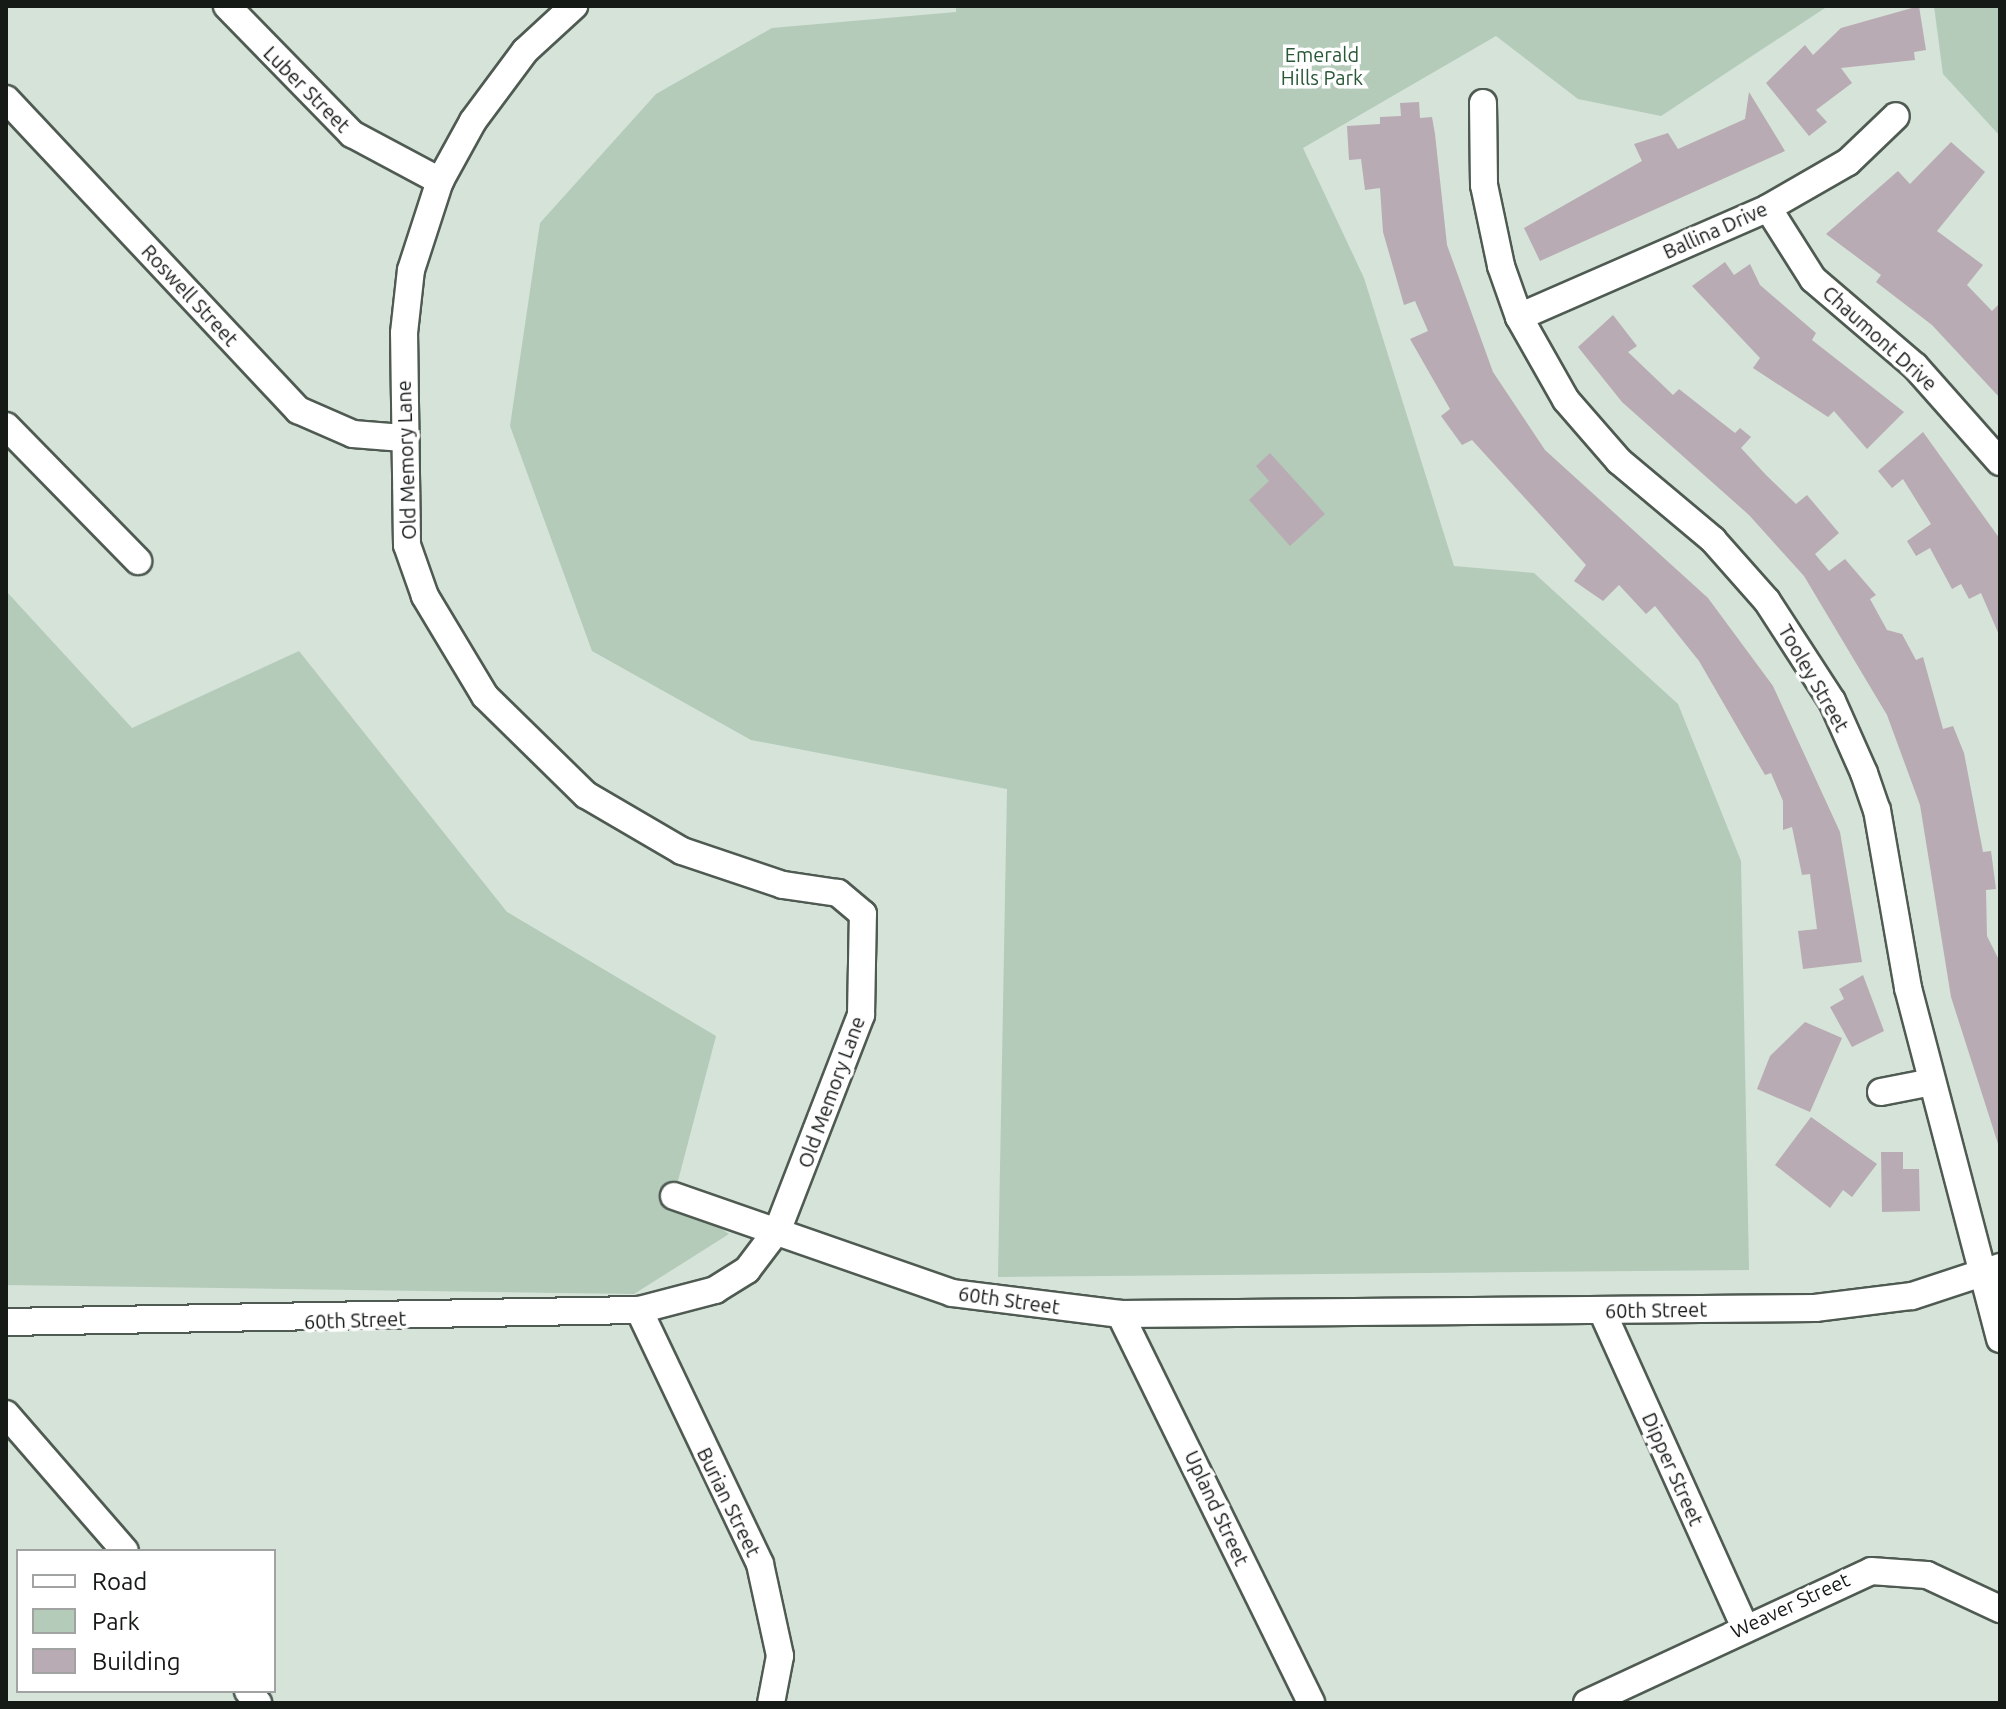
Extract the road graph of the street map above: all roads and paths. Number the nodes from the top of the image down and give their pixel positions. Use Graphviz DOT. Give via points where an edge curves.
graph roads {
  1 [pos="227,6"];
  2 [pos="574,6"];
  3 [pos="7,103"];
  4 [pos="1483,103"];
  5 [pos="1896,116"];
  6 [pos="440,181"];
  7 [pos="1768,208"];
  8 [pos="1519,317"];
  9 [pos="6,426"];
  10 [pos="403,438"];
  11 [pos="2000,462"];
  12 [pos="138,561"];
  13 [pos="1932,1082"];
  14 [pos="1881,1092"];
  15 [pos="674,1196"];
  16 [pos="778,1229"];
  17 [pos="1991,1270"];
  18 [pos="639,1310"];
  19 [pos="1602,1311"];
  20 [pos="1120,1314"];
  21 [pos="6,1322"];
  22 [pos="2000,1339"];
  23 [pos="6,1414"];
  24 [pos="123,1549"];
  25 [pos="2000,1609"];
  26 [pos="1744,1626"];
  27 [pos="771,1703"];
  28 [pos="1311,1703"];
  29 [pos="1587,1703"];
  1 -- 6 [label="street, Luber Street" via="352,134"];
  2 -- 6 [label="street, Old Memory Lane" via="497,86"];
  3 -- 10 [label="street, Roswell Street" via="298,410 353,434"];
  4 -- 8 [label="street, Tooley Street" via="1484,185"];
  5 -- 7 [label="street, Ballina Drive" via="1848,162"];
  6 -- 10 [label="street, Old Memory Lane" via="411,270"];
  7 -- 8 [label="street, Ballina Drive"];
  7 -- 11 [label="street, Chaumont Drive" via="1813,279 1915,366"];
  8 -- 13 [label="street, Tooley Street" via="1566,400 1619,461 1741,570 1832,701 1877,810"];
  9 -- 12 [label="street"];
  10 -- 16 [label="street, Old Memory Lane" via="407,545 425,596 485,696 532,748 586,795 682,851 783,885 838,893 863,914 861,1015"];
  13 -- 14 [label="street"];
  13 -- 17 [label="street, Tooley Street"];
  15 -- 16 [label="street"];
  16 -- 18 [label="street, 60th Street" via="747,1270 715,1290"];
  16 -- 20 [label="street, 60th Street" via="952,1293"];
  17 -- 19 [label="street, 60th Street" via="1912,1296 1815,1308"];
  17 -- 22 [label="street, Tooley Street"];
  18 -- 21 [label="street, 60th Street"];
  18 -- 27 [label="street, Burian Street" via="760,1564 780,1656"];
  19 -- 20 [label="street, 60th Street"];
  19 -- 26 [label="street, Dipper Street"];
  20 -- 28 [label="street, Upland Street"];
  23 -- 24 [label="street"];
  25 -- 26 [label="street, Weaver Street" via="1927,1575 1871,1571"];
  26 -- 29 [label="street, Weaver Street"];
}
